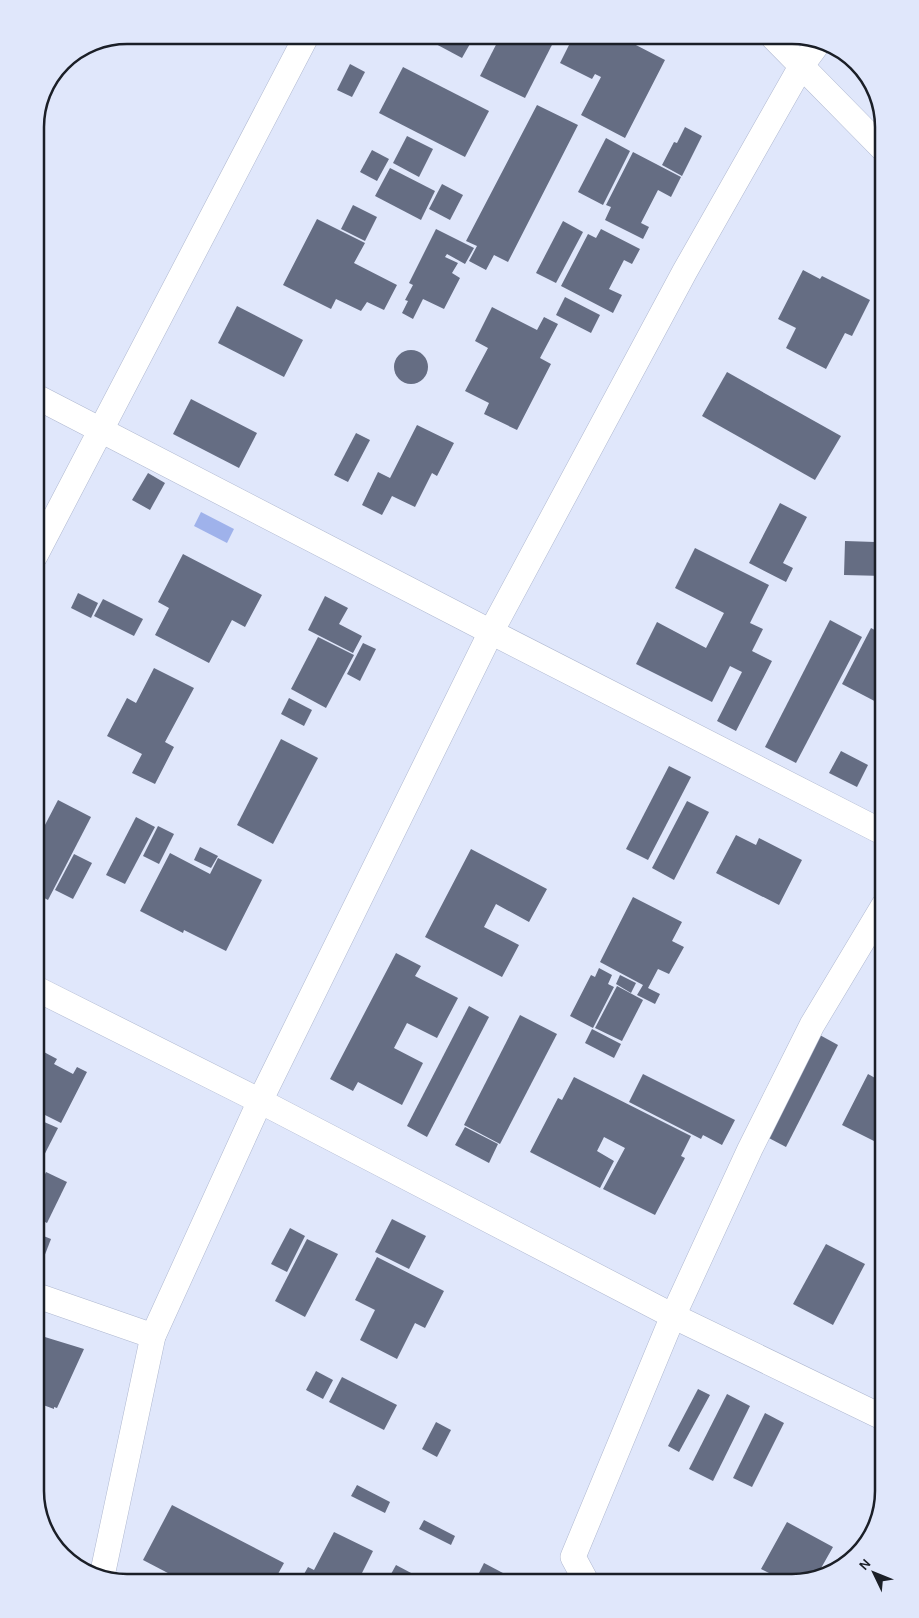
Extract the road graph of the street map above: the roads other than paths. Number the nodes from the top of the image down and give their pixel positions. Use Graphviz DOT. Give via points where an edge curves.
graph roads {
  1 [pos="302,44"];
  2 [pos="780,44"];
  3 [pos="815,47"];
  4 [pos="802,65"];
  5 [pos="875,141"];
  6 [pos="44,401"];
  7 [pos="100,430"];
  8 [pos="44,539"];
  9 [pos="491,632"];
  10 [pos="875,828"];
  11 [pos="875,920"];
  12 [pos="44,993"];
  13 [pos="260,1101"];
  14 [pos="44,1298"];
  15 [pos="673,1316"];
  16 [pos="153,1336"];
  17 [pos="875,1414"];
  18 [pos="103,1571"];
  19 [pos="583,1574"];
  1 -- 7 [label="street"];
  2 -- 4 [label="street"];
  3 -- 4 [label="street"];
  4 -- 5 [label="street"];
  4 -- 9 [label="street" via="685,272"];
  6 -- 7 [label="street"];
  7 -- 8 [label="street"];
  7 -- 9 [label="street"];
  9 -- 10 [label="street"];
  9 -- 13 [label="street"];
  11 -- 15 [label="street" via="812,1025"];
  12 -- 13 [label="street"];
  13 -- 15 [label="street"];
  13 -- 16 [label="street"];
  14 -- 16 [label="street"];
  15 -- 17 [label="street"];
  15 -- 19 [label="street" via="573,1557"];
  16 -- 18 [label="street"];
}
